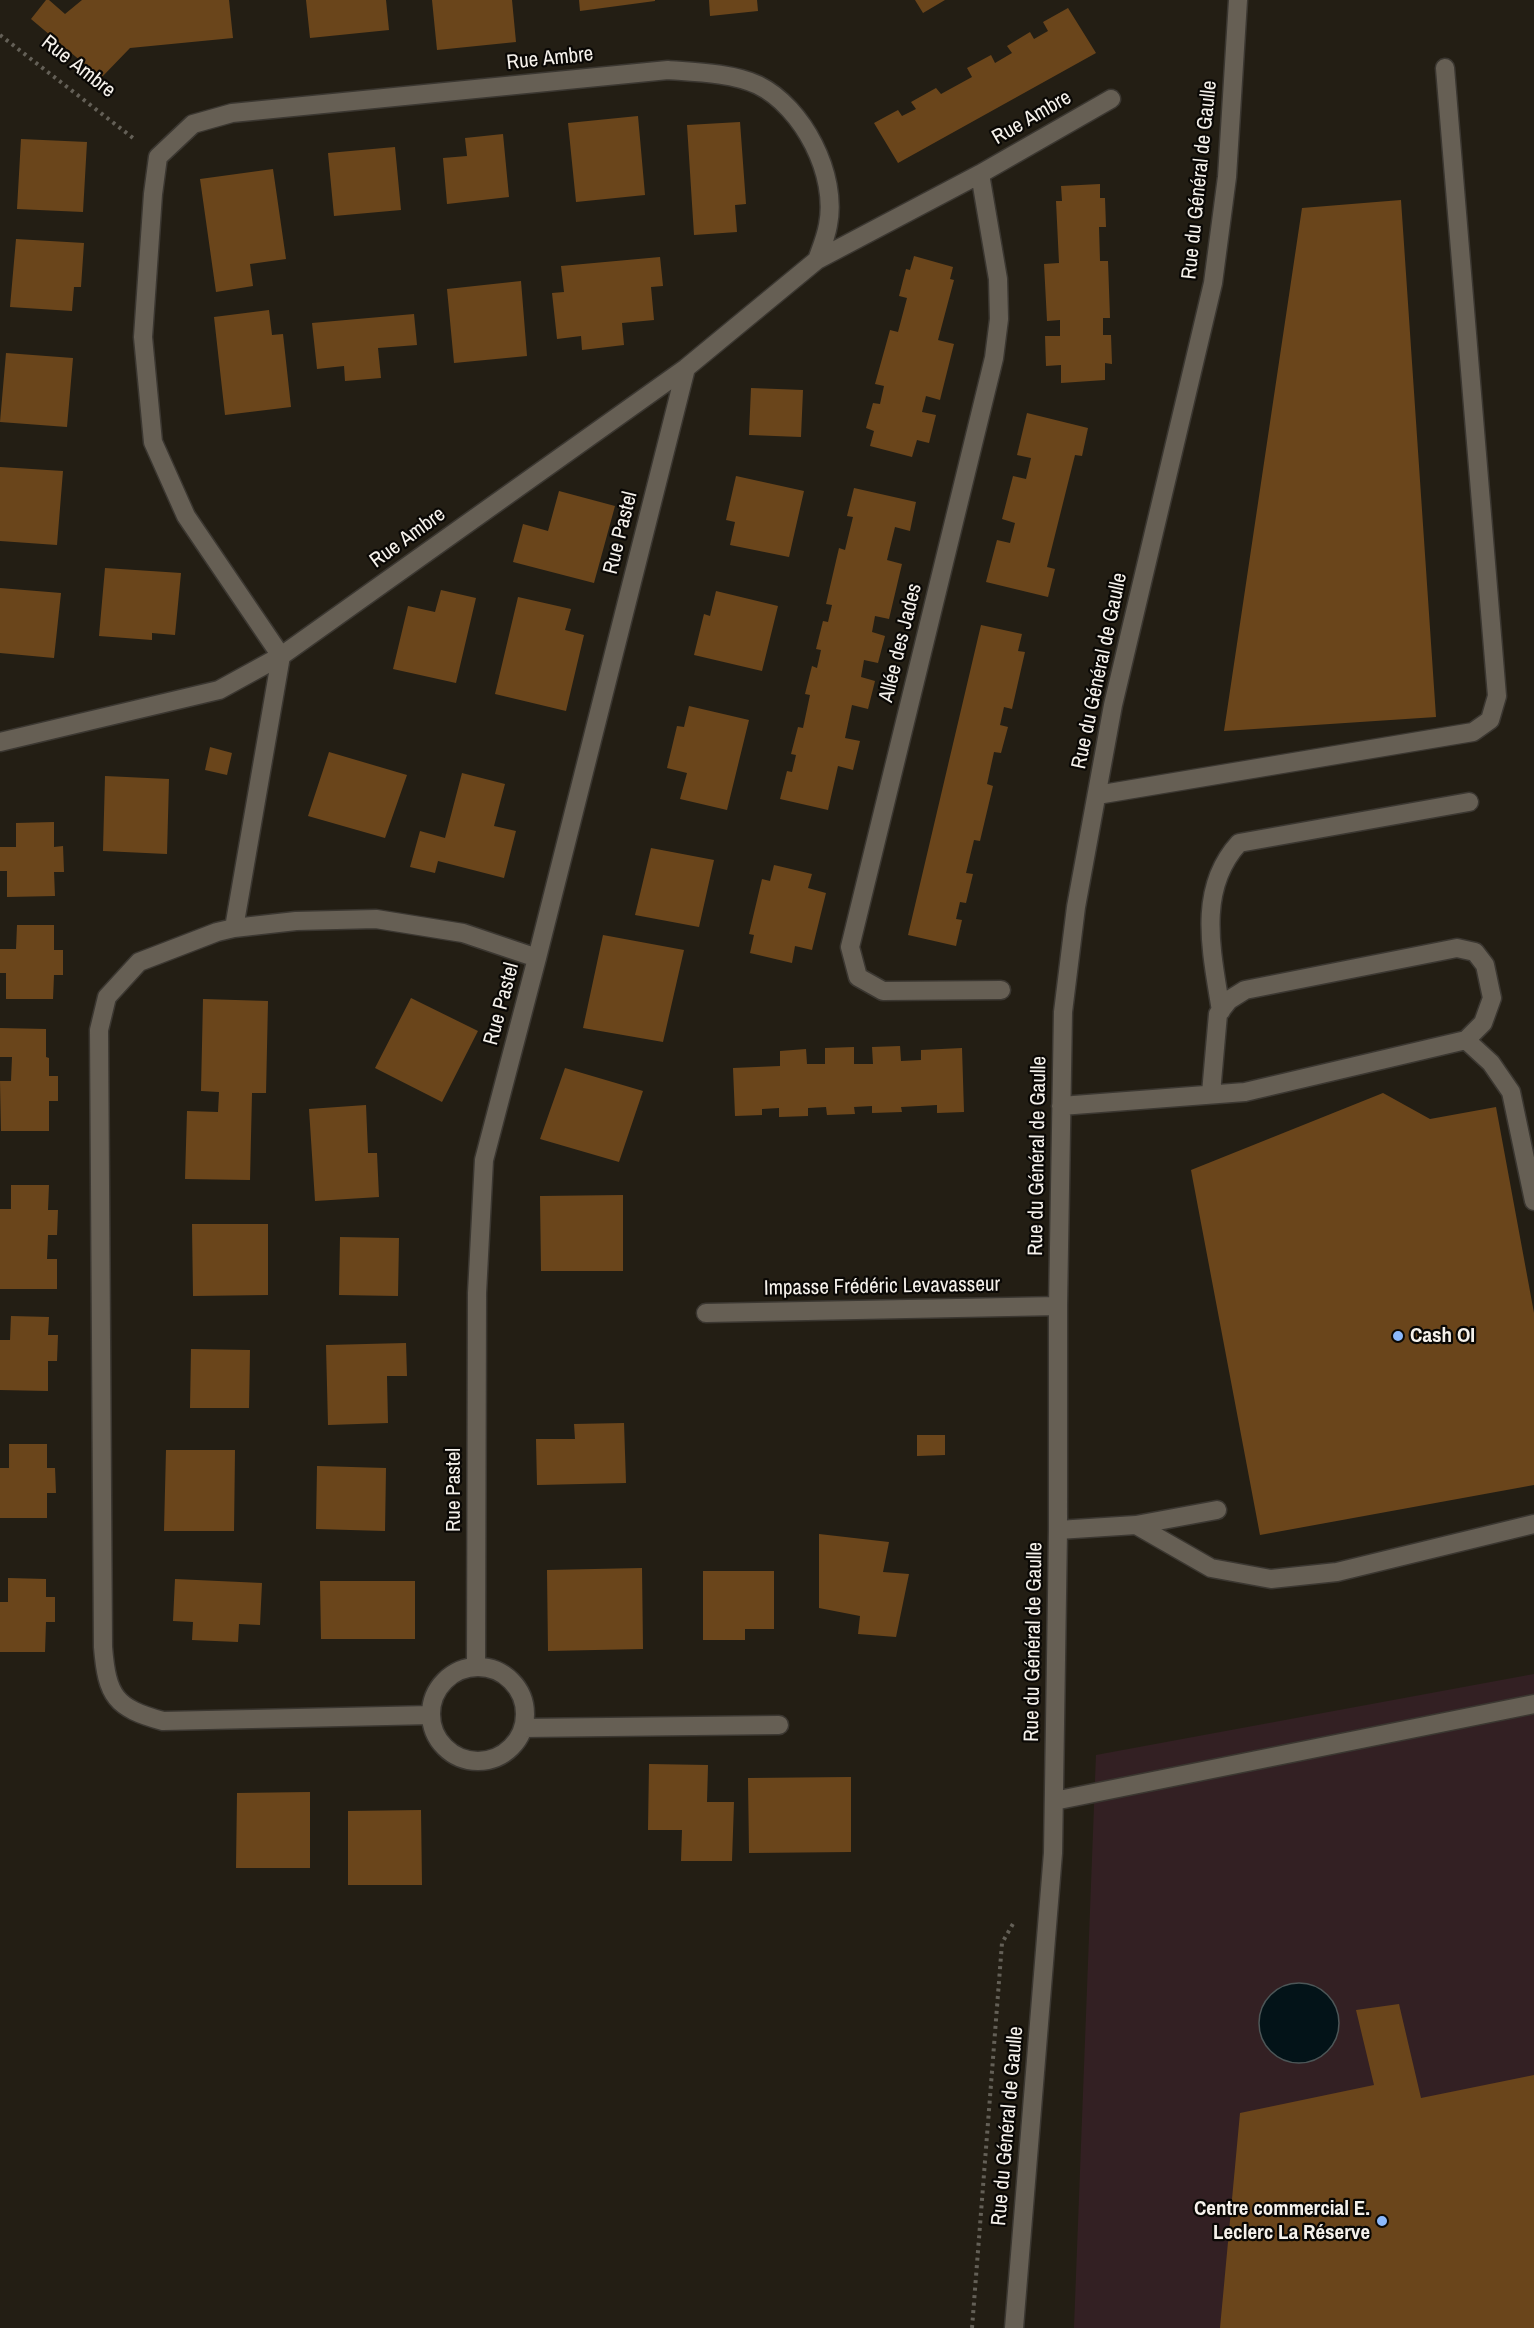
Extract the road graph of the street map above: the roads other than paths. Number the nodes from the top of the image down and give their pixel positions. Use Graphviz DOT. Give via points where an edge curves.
graph roads {
  1 [pos="1238,0"];
  2 [pos="1445,68"];
  3 [pos="1111,99"];
  4 [pos="980,174"];
  5 [pos="817,260"];
  6 [pos="686,368"];
  7 [pos="281,656"];
  8 [pos="0,742"];
  9 [pos="1096,795"];
  10 [pos="1469,802"];
  11 [pos="234,928"];
  12 [pos="537,958"];
  13 [pos="1001,990"];
  14 [pos="1221,1011"];
  15 [pos="1467,1040"];
  16 [pos="1211,1093"];
  17 [pos="1061,1106"];
  18 [pos="1534,1201"];
  19 [pos="1058,1306"];
  20 [pos="706,1313"];
  21 [pos="1217,1510"];
  22 [pos="1534,1524"];
  23 [pos="1136,1525"];
  24 [pos="1058,1530"];
  25 [pos="476,1666"];
  26 [pos="1534,1704"];
  27 [pos="431,1715"];
  28 [pos="779,1725"];
  29 [pos="523,1728"];
  30 [pos="1054,1801"];
  31 [pos="1014,2328"];
  1 -- 9 [label="street, Rue du Général de Gaulle" via="1227,177 1213,283 1113,705"];
  2 -- 9 [label="street" via="1497,696 1490,720 1473,732"];
  3 -- 4 [label="street, Rue Ambre"];
  4 -- 5 [label="street, Rue Ambre"];
  4 -- 13 [label="street, Allée des Jades" via="998,279 999,319 994,358 850,946 858,976 883,991"];
  5 -- 6 [label="street, Rue Ambre"];
  5 -- 7 [label="street, Rue Ambre" via="829,224 829,189 813,141 789,107 758,85 713,73 668,70 232,113 193,124 158,157 143,337 153,442 186,516"];
  6 -- 7 [label="street, Rue Ambre"];
  6 -- 12 [label="street, Rue Pastel"];
  7 -- 8 [label="street, Rue Ambre" via="219,690"];
  7 -- 11 [label="street"];
  9 -- 17 [label="street, Rue du Général de Gaulle" via="1063,1012"];
  10 -- 14 [label="street" via="1239,843 1225,858 1214,888 1210,934"];
  11 -- 12 [label="street" via="296,921 376,919 464,933"];
  11 -- 27 [label="street" via="139,962 107,997 99,1030 105,1677 120,1704 163,1721"];
  12 -- 25 [label="street, Rue Pastel" via="484,1160 477,1293"];
  14 -- 15 [label="street" via="1229,999 1245,990 1457,948 1475,952 1485,965 1492,998 1483,1023"];
  14 -- 16 [label="street"];
  15 -- 16 [label="street" via="1245,1092"];
  15 -- 18 [label="street" via="1491,1063 1511,1092"];
  16 -- 17 [label="street"];
  17 -- 19 [label="street, Rue du Général de Gaulle"];
  19 -- 20 [label="street, Impasse Frédéric Levavasseur"];
  19 -- 24 [label="street, Rue du Général de Gaulle"];
  21 -- 23 [label="street"];
  22 -- 23 [label="street" via="1337,1572 1271,1579 1211,1568"];
  23 -- 24 [label="street"];
  24 -- 30 [label="street, Rue du Général de Gaulle"];
  25 -- 27 [label="street" via="449,1677 433,1701"];
  25 -- 29 [label="street" via="497,1671 515,1685 523,1698"];
  26 -- 30 [label="street"];
  27 -- 29 [label="street" via="434,1730 451,1752 479,1761 506,1752"];
  28 -- 29 [label="street"];
  30 -- 31 [label="street, Rue du Général de Gaulle"];
}
